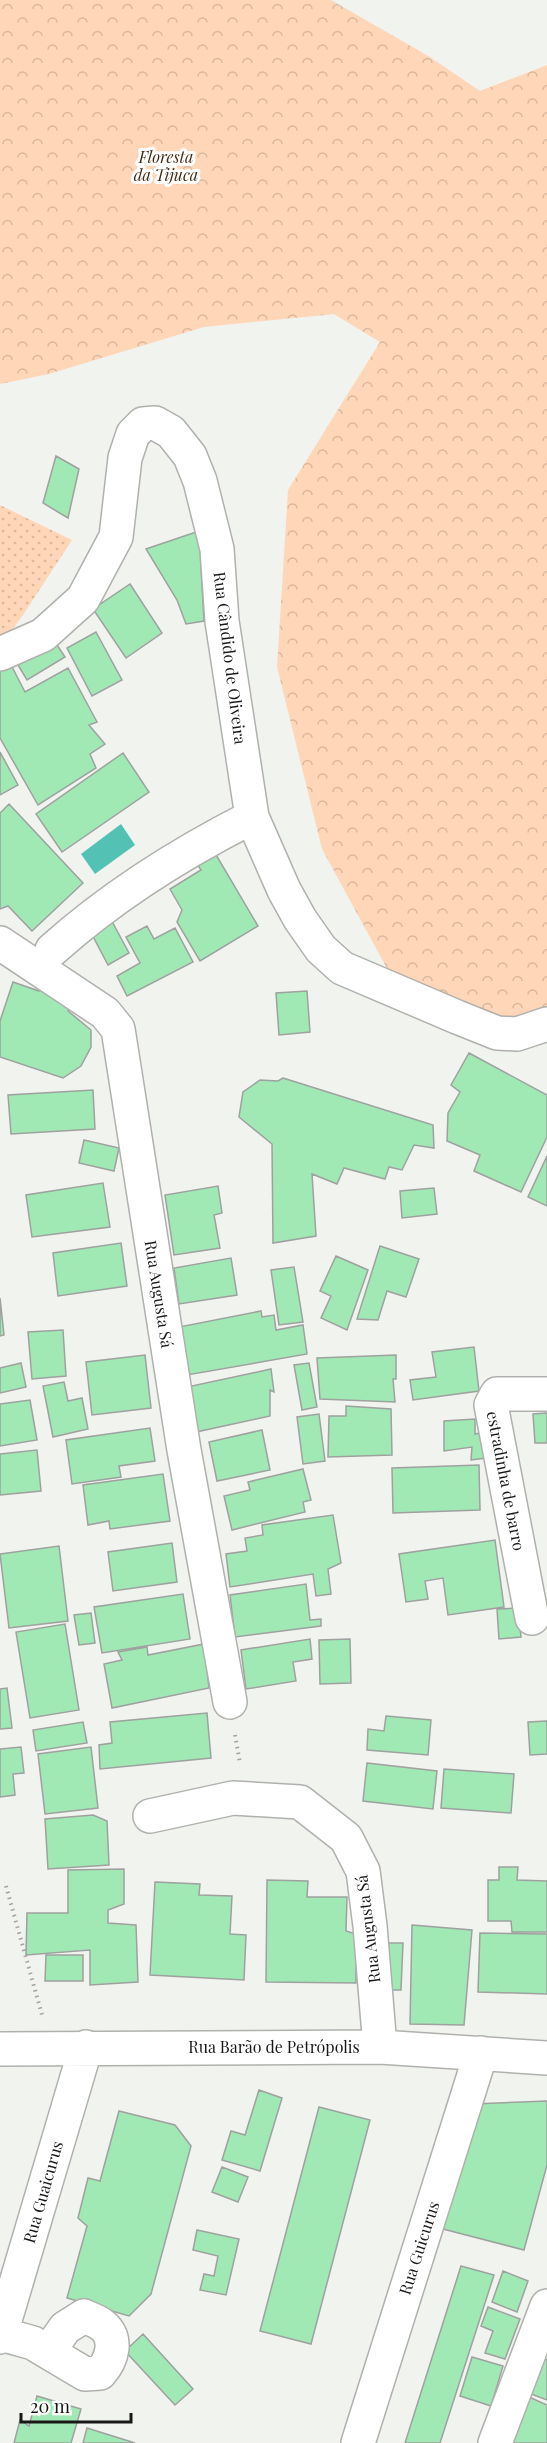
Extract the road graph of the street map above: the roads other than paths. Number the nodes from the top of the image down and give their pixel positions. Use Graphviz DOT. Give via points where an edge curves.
graph roads {
  1 [pos="0,654"];
  2 [pos="252,817"];
  3 [pos="0,944"];
  4 [pos="52,950"];
  5 [pos="547,1024"];
  6 [pos="547,1394"];
  7 [pos="532,1618"];
  8 [pos="231,1702"];
  9 [pos="150,1816"];
  10 [pos="86,2047"];
  11 [pos="380,2047"];
  12 [pos="0,2049"];
  13 [pos="482,2053"];
  14 [pos="547,2058"];
  15 [pos="547,2306"];
  16 [pos="0,2335"];
  17 [pos="49,2351"];
  18 [pos="358,2443"];
  19 [pos="495,2443"];
  1 -- 2 [label="street, Rua Cândido de Oliveira" via="43,635 83,599 116,537 125,458 133,434 143,424 155,423 171,432 194,465 217,549 223,633"];
  2 -- 4 [label="street" via="209,838 96,913"];
  2 -- 5 [label="street, Rua Cândido de Oliveira" via="300,919 321,950 342,968 497,1033 517,1034"];
  3 -- 8 [label="street, Rua Augusta Sá" via="105,1013 118,1029 184,1450"];
  6 -- 7 [label="street, estradinha de barro" via="504,1393 497,1395 491,1405"];
  9 -- 11 [label="street, Rua Augusta Sá" via="233,1798 300,1802 346,1838 363,1871"];
  10 -- 11 [label="street, Rua Barão de Petrópolis"];
  10 -- 12 [label="street, Rua Barão de Petrópolis"];
  10 -- 16 [label="street, Rua Guaicurus"];
  11 -- 13 [label="street, Rua Barão de Petrópolis"];
  13 -- 14 [label="street, Rua Barão de Petrópolis"];
  13 -- 18 [label="street, Rua Guicurus"];
  15 -- 19 [label="street"];
  16 -- 17 [label="street"];
}
